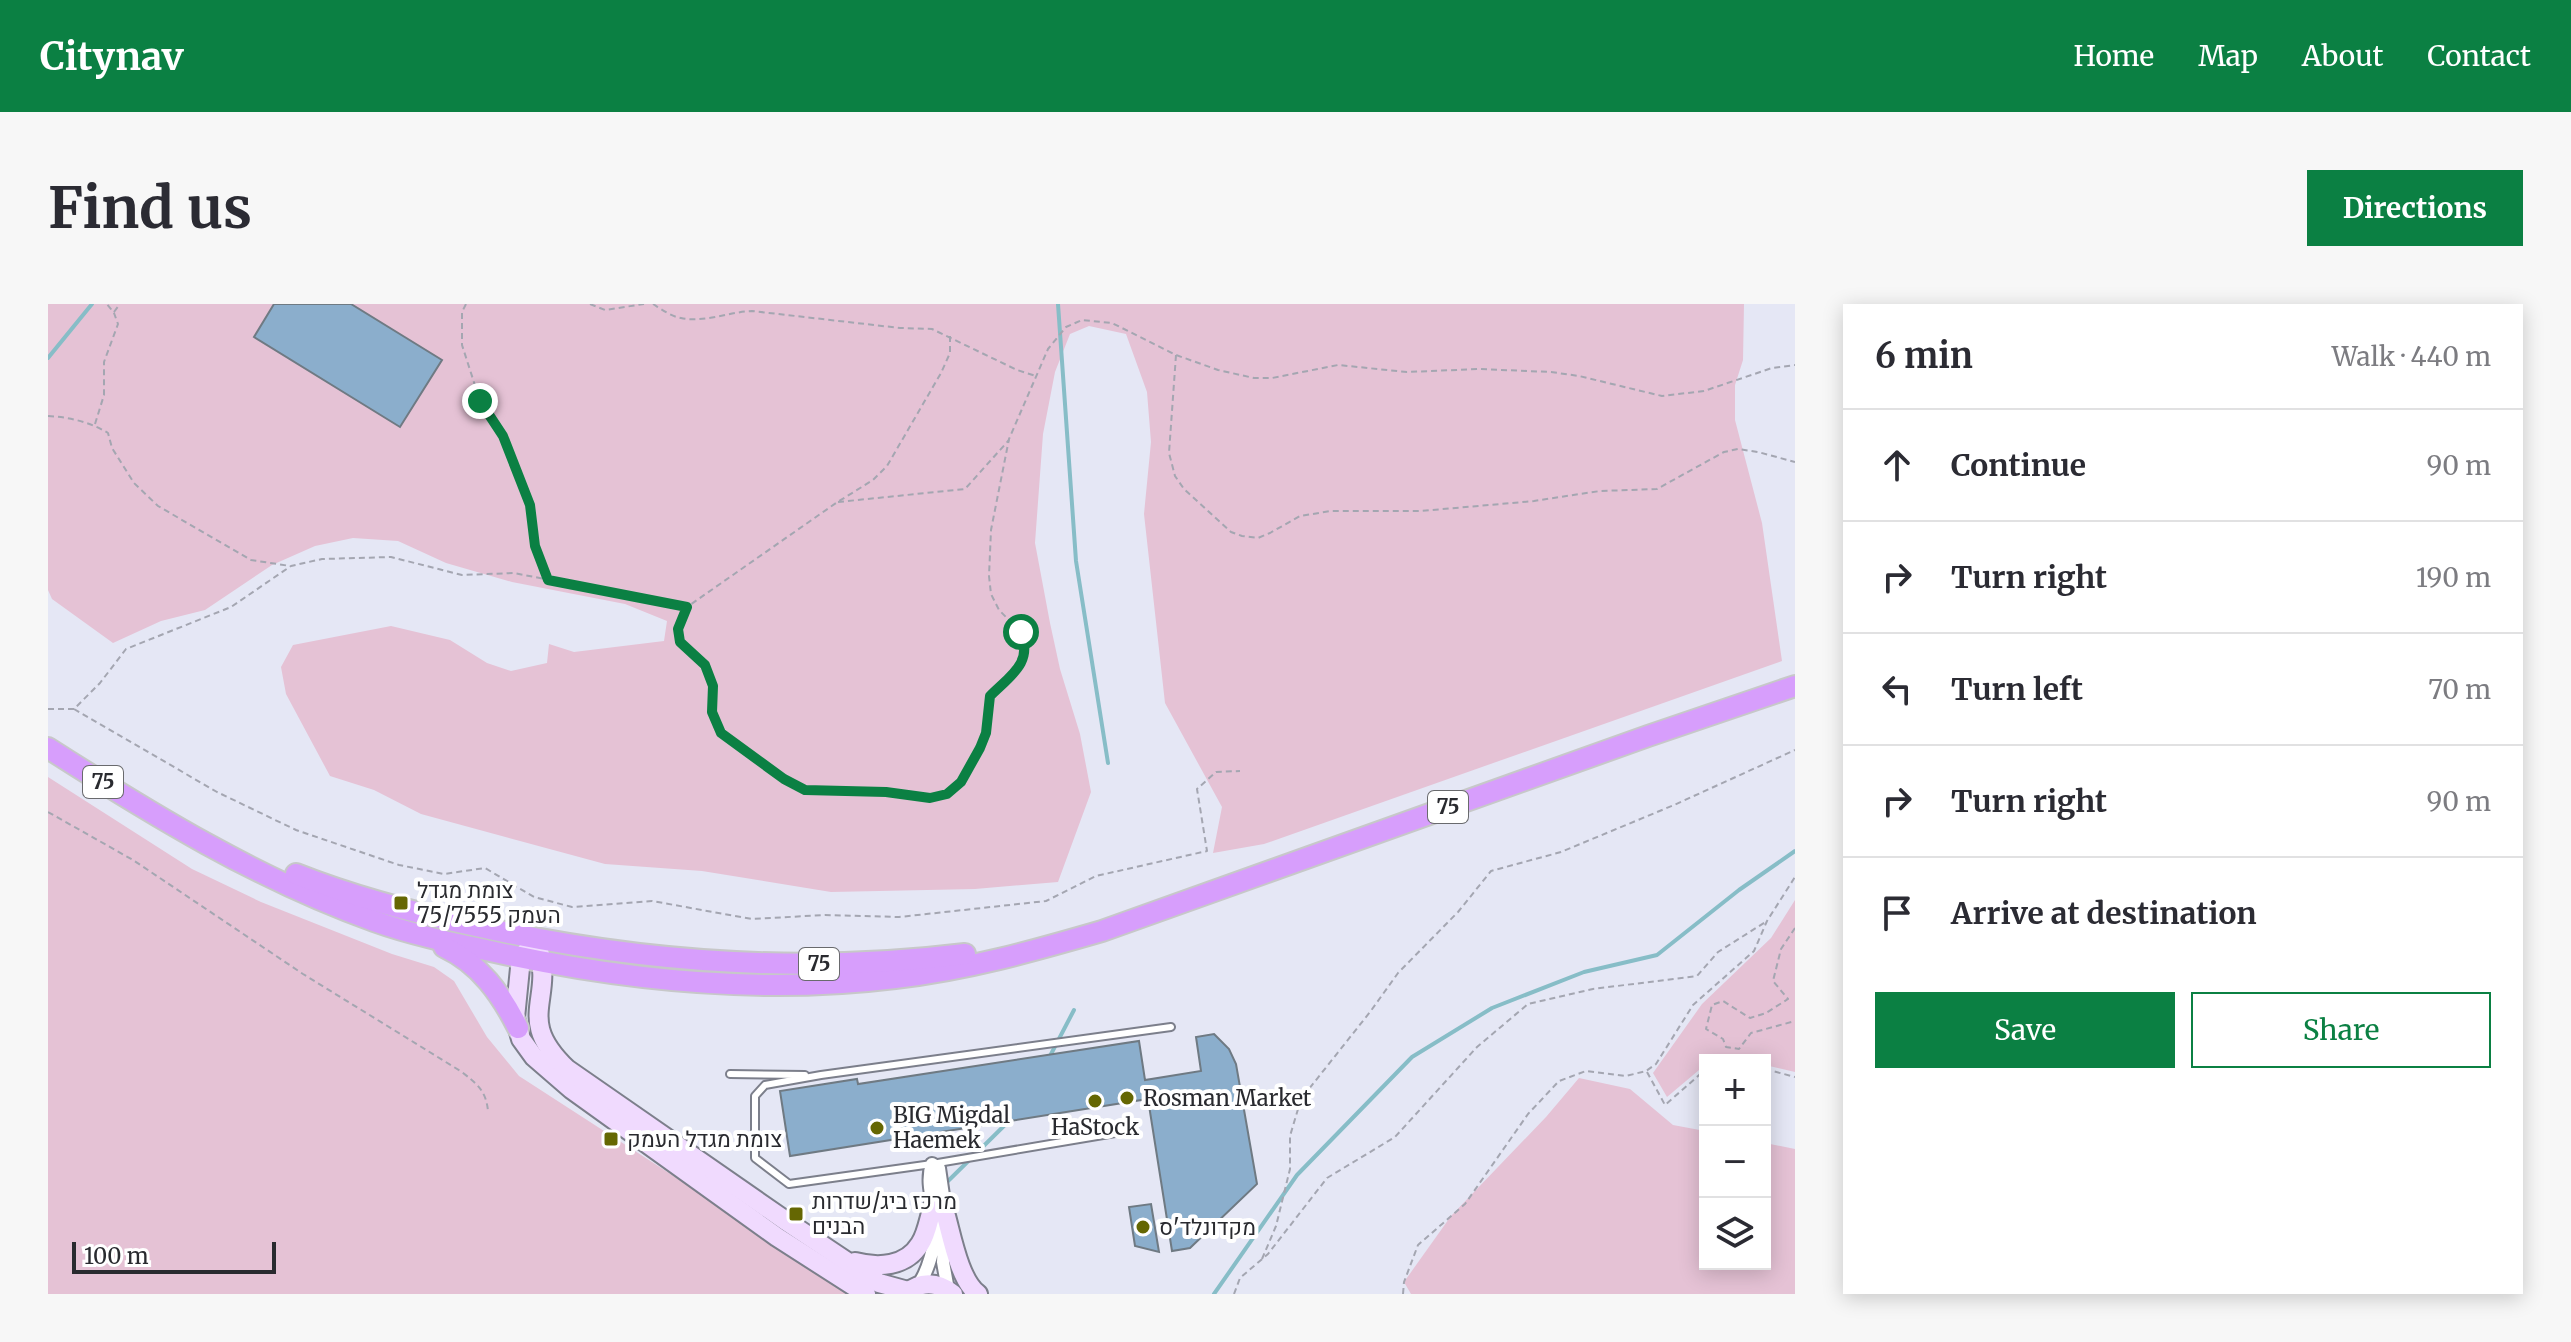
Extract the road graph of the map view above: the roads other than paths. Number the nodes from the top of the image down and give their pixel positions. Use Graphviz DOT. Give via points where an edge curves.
graph roads {
  1 [pos="1795,686"];
  2 [pos="48,748"];
  3 [pos="159,816"];
  4 [pos="408,931"];
  5 [pos="1102,931"];
  6 [pos="536,939"];
  7 [pos="521,958"];
  8 [pos="542,963"];
  9 [pos="1171,1027"];
  10 [pos="518,1028"];
  11 [pos="730,1074"];
  12 [pos="821,1075"];
  13 [pos="1121,1132"];
  14 [pos="932,1164"];
  15 [pos="940,1211"];
  16 [pos="843,1259"];
  17 [pos="910,1290"];
  18 [pos="950,1292"];
  19 [pos="866,1294"];
  20 [pos="978,1294"];
  1 -- 5 [label="highway, 75"];
  2 -- 3 [label="highway, 75"];
  3 -- 4 [label="highway, 75" via="273,878"];
  3 -- 6 [label="highway, 75" via="328,887"];
  4 -- 7 [label="highway, 75"];
  4 -- 10 [label="highway" via="469,962 503,999"];
  5 -- 6 [label="highway, 75" via="925,959 788,965 674,958"];
  5 -- 8 [label="highway, 75" via="959,968 830,983 696,983"];
  6 -- 7 [label="main road"];
  6 -- 8 [label="main road"];
  7 -- 8 [label="highway, 75"];
  7 -- 10 [label="main road"];
  8 -- 16 [label="main road" via="539,1024 550,1052 567,1069"];
  9 -- 12 [label="lane"];
  10 -- 19 [label="main road" via="534,1057 571,1089"];
  11 -- 12 [label="lane"];
  12 -- 14 [label="lane" via="765,1085 755,1096 755,1158 789,1184"];
  13 -- 14 [label="lane"];
  14 -- 15 [label="street" via="939,1168"];
  15 -- 16 [label="main road" via="920,1245 897,1264 872,1266"];
  15 -- 17 [label="street" via="925,1276"];
  15 -- 18 [label="street"];
  15 -- 20 [label="main road" via="970,1288"];
  16 -- 17 [label="main road" via="879,1283"];
  17 -- 18 [label="main road" via="933,1284"];
}
